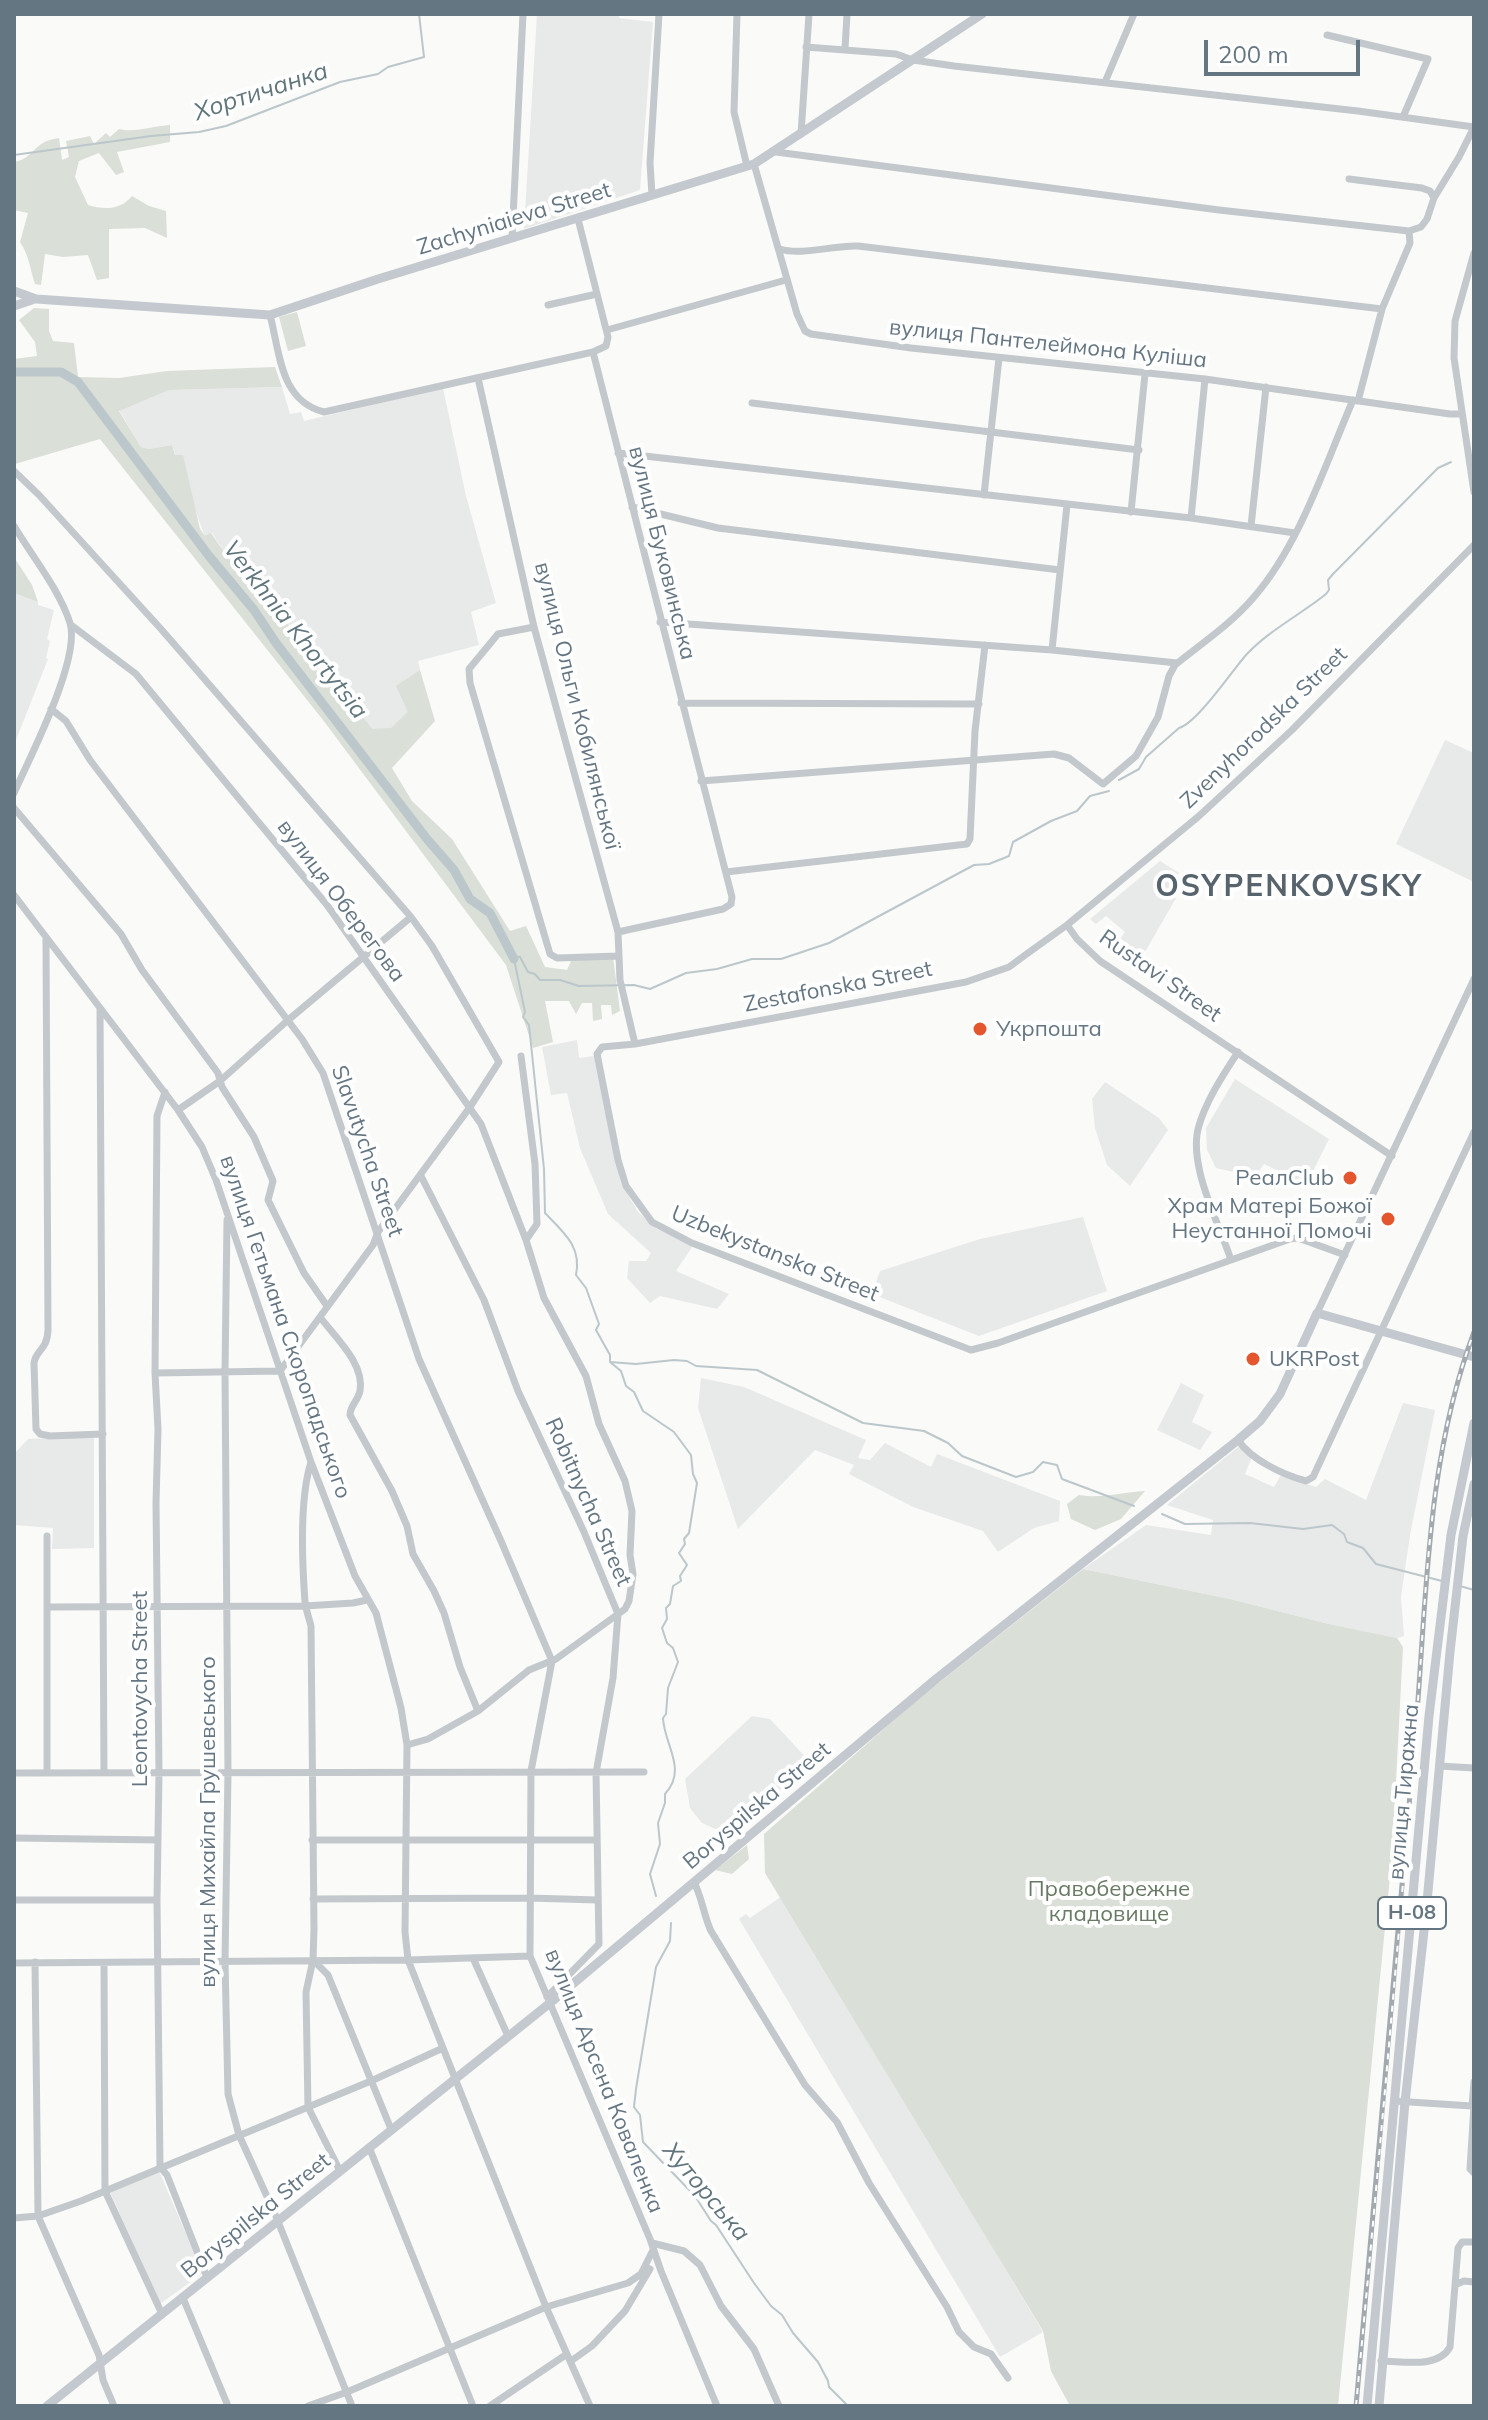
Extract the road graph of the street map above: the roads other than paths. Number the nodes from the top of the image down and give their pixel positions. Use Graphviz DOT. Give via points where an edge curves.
graph roads {
  1 [pos="523,14"];
  2 [pos="659,14"];
  3 [pos="737,14"];
  4 [pos="809,14"];
  5 [pos="847,14"];
  6 [pos="982,14"];
  7 [pos="1134,14"];
  8 [pos="1327,35"];
  9 [pos="806,47"];
  10 [pos="845,49"];
  11 [pos="913,60"];
  12 [pos="1105,82"];
  13 [pos="1403,117"];
  14 [pos="1474,127"];
  15 [pos="801,134"];
  16 [pos="776,152"];
  17 [pos="750,165"];
  18 [pos="1349,179"];
  19 [pos="652,195"];
  20 [pos="1434,198"];
  21 [pos="578,219"];
  22 [pos="1409,231"];
  23 [pos="512,238"];
  24 [pos="780,249"];
  25 [pos="1474,253"];
  26 [pos="786,280"];
  27 [pos="14,291"];
  28 [pos="597,294"];
  29 [pos="36,299"];
  30 [pos="548,305"];
  31 [pos="14,306"];
  32 [pos="1382,309"];
  33 [pos="270,315"];
  34 [pos="607,330"];
  35 [pos="593,352"];
  36 [pos="999,358"];
  37 [pos="1145,374"];
  38 [pos="478,378"];
  39 [pos="1205,379"];
  40 [pos="1266,387"];
  41 [pos="1356,401"];
  42 [pos="752,403"];
  43 [pos="1461,414"];
  44 [pos="992,431"];
  45 [pos="1139,450"];
  46 [pos="618,453"];
  47 [pos="14,471"];
  48 [pos="1474,492"];
  49 [pos="984,495"];
  50 [pos="1067,505"];
  51 [pos="632,507"];
  52 [pos="1131,512"];
  53 [pos="1191,518"];
  54 [pos="14,526"];
  55 [pos="1251,526"];
  56 [pos="1295,533"];
  57 [pos="1474,545"];
  58 [pos="1060,570"];
  59 [pos="660,622"];
  60 [pos="71,625"];
  61 [pos="534,627"];
  62 [pos="985,645"];
  63 [pos="1052,650"];
  64 [pos="1177,663"];
  65 [pos="681,703"];
  66 [pos="979,704"];
  67 [pos="51,709"];
  68 [pos="975,759"];
  69 [pos="701,781"];
  70 [pos="14,793"];
  71 [pos="14,808"];
  72 [pos="726,872"];
  73 [pos="14,895"];
  74 [pos="411,917"];
  75 [pos="1067,925"];
  76 [pos="618,932"];
  77 [pos="46,938"];
  78 [pos="618,956"];
  79 [pos="364,958"];
  80 [pos="1474,979"];
  81 [pos="100,1010"];
  82 [pos="287,1021"];
  83 [pos="635,1044"];
  84 [pos="602,1047"];
  85 [pos="1238,1052"];
  86 [pos="521,1056"];
  87 [pos="220,1081"];
  88 [pos="165,1092"];
  89 [pos="470,1107"];
  90 [pos="178,1110"];
  91 [pos="1474,1132"];
  92 [pos="1392,1156"];
  93 [pos="421,1176"];
  94 [pos="227,1213"];
  95 [pos="378,1232"];
  96 [pos="526,1240"];
  97 [pos="1345,1255"];
  98 [pos="1231,1260"];
  99 [pos="327,1306"];
  100 [pos="1317,1313"];
  101 [pos="320,1317"];
  102 [pos="1380,1332"];
  103 [pos="1474,1357"];
  104 [pos="225,1371"];
  105 [pos="280,1371"];
  106 [pos="155,1373"];
  107 [pos="1474,1423"];
  108 [pos="103,1434"];
  109 [pos="1238,1440"];
  110 [pos="311,1462"];
  111 [pos="1474,1484"];
  112 [pos="47,1536"];
  113 [pos="367,1600"];
  114 [pos="226,1605"];
  115 [pos="158,1606"];
  116 [pos="305,1606"];
  117 [pos="47,1607"];
  118 [pos="103,1607"];
  119 [pos="618,1614"];
  120 [pos="552,1661"];
  121 [pos="478,1711"];
  122 [pos="407,1745"];
  123 [pos="1439,1766"];
  124 [pos="1424,1767"];
  125 [pos="1474,1768"];
  126 [pos="407,1771"];
  127 [pos="531,1771"];
  128 [pos="47,1772"];
  129 [pos="159,1772"];
  130 [pos="312,1772"];
  131 [pos="644,1772"];
  132 [pos="14,1773"];
  133 [pos="104,1773"];
  134 [pos="228,1773"];
  135 [pos="596,1773"];
  136 [pos="14,1838"];
  137 [pos="407,1838"];
  138 [pos="531,1839"];
  139 [pos="158,1840"];
  140 [pos="312,1840"];
  141 [pos="597,1840"];
  142 [pos="694,1883"];
  143 [pos="529,1898"];
  144 [pos="313,1899"];
  145 [pos="405,1899"];
  146 [pos="14,1900"];
  147 [pos="157,1900"];
  148 [pos="597,1900"];
  149 [pos="1412,1916"];
  150 [pos="1426,1916"];
  151 [pos="530,1956"];
  152 [pos="473,1958"];
  153 [pos="313,1960"];
  154 [pos="408,1960"];
  155 [pos="35,1962"];
  156 [pos="225,1962"];
  157 [pos="14,1963"];
  158 [pos="104,1963"];
  159 [pos="158,1963"];
  160 [pos="549,2000"];
  161 [pos="508,2036"];
  162 [pos="443,2048"];
  163 [pos="455,2078"];
  164 [pos="371,2081"];
  165 [pos="1474,2082"];
  166 [pos="1394,2101"];
  167 [pos="1405,2102"];
  168 [pos="1473,2106"];
  169 [pos="308,2107"];
  170 [pos="391,2129"];
  171 [pos="239,2135"];
  172 [pos="369,2147"];
  173 [pos="160,2167"];
  174 [pos="340,2171"];
  175 [pos="1474,2173"];
  176 [pos="105,2191"];
  177 [pos="38,2216"];
  178 [pos="14,2218"];
  179 [pos="277,2222"];
  180 [pos="1469,2242"];
  181 [pos="653,2246"];
  182 [pos="650,2269"];
  183 [pos="661,2271"];
  184 [pos="641,2274"];
  185 [pos="207,2277"];
  186 [pos="1474,2282"];
  187 [pos="1457,2284"];
  188 [pos="183,2298"];
  189 [pos="546,2307"];
  190 [pos="162,2314"];
  191 [pos="451,2348"];
  192 [pos="569,2358"];
  193 [pos="1371,2361"];
  194 [pos="1384,2361"];
  195 [pos="100,2364"];
  196 [pos="1008,2378"];
  197 [pos="347,2392"];
  198 [pos="47,2406"];
  199 [pos="114,2406"];
  200 [pos="228,2406"];
  201 [pos="308,2406"];
  202 [pos="352,2406"];
  203 [pos="473,2406"];
  204 [pos="490,2406"];
  205 [pos="590,2406"];
  206 [pos="717,2406"];
  207 [pos="779,2406"];
  208 [pos="1367,2406"];
  209 [pos="1379,2406"];
  1 -- 23 [label="street"];
  2 -- 19 [label="street"];
  3 -- 17 [label="street, вулиця Пантелеймона Куліша" via="734,112"];
  4 -- 9 [label="street"];
  5 -- 10 [label="street"];
  6 -- 11 [label="main road, Zachyniaieva Street"];
  7 -- 12 [label="street"];
  8 -- 13 [label="street" via="1428,59"];
  9 -- 10 [label="street"];
  9 -- 15 [label="street"];
  10 -- 11 [label="street"];
  11 -- 12 [label="street"];
  11 -- 15 [label="main road, Zachyniaieva Street"];
  12 -- 13 [label="street"];
  13 -- 14 [label="street"];
  14 -- 20 [label="street"];
  15 -- 16 [label="main road, Zachyniaieva Street"];
  16 -- 17 [label="main road, Zachyniaieva Street"];
  16 -- 22 [label="street"];
  17 -- 19 [label="main road, Zachyniaieva Street"];
  17 -- 24 [label="street, вулиця Пантелеймона Куліша"];
  18 -- 20 [label="street" via="1422,188"];
  19 -- 21 [label="main road, Zachyniaieva Street"];
  20 -- 22 [label="street" via="1425,222"];
  21 -- 23 [label="main road, Zachyniaieva Street"];
  21 -- 28 [label="street"];
  22 -- 32 [label="street" via="1405,258"];
  23 -- 33 [label="main road, Zachyniaieva Street"];
  24 -- 26 [label="street, вулиця Пантелеймона Куліша"];
  24 -- 32 [label="street" via="858,246"];
  25 -- 43 [label="street" via="1455,321"];
  26 -- 34 [label="street"];
  26 -- 36 [label="street, вулиця Пантелеймона Куліша" via="801,326 811,334"];
  27 -- 29 [label="main road"];
  28 -- 30 [label="street"];
  28 -- 34 [label="street"];
  29 -- 31 [label="main road, Zachyniaieva Street"];
  29 -- 33 [label="main road, Zachyniaieva Street"];
  32 -- 41 [label="street"];
  33 -- 38 [label="street" via="287,381 295,397 311,409 331,412"];
  34 -- 35 [label="street" via="608,343"];
  35 -- 38 [label="street"];
  35 -- 46 [label="street, вулиця Буковинська"];
  36 -- 37 [label="street, вулиця Пантелеймона Куліша"];
  36 -- 44 [label="street"];
  37 -- 39 [label="street, вулиця Пантелеймона Куліша"];
  37 -- 45 [label="street"];
  38 -- 61 [label="street, вулиця Ольги Кобилянської"];
  39 -- 40 [label="street, вулиця Пантелеймона Куліша"];
  39 -- 53 [label="street"];
  40 -- 41 [label="street, вулиця Пантелеймона Куліша"];
  40 -- 55 [label="street"];
  41 -- 43 [label="street, вулиця Пантелеймона Куліша"];
  41 -- 56 [label="street"];
  42 -- 44 [label="street"];
  43 -- 48 [label="street"];
  44 -- 45 [label="street"];
  44 -- 49 [label="street"];
  45 -- 52 [label="street"];
  46 -- 49 [label="street"];
  46 -- 51 [label="street, вулиця Буковинська"];
  47 -- 74 [label="street" via="161,629"];
  49 -- 50 [label="street"];
  50 -- 52 [label="street"];
  50 -- 58 [label="street"];
  51 -- 58 [label="street" via="718,528"];
  51 -- 59 [label="street, вулиця Буковинська"];
  52 -- 53 [label="street"];
  53 -- 55 [label="street"];
  54 -- 60 [label="street"];
  55 -- 56 [label="street"];
  56 -- 64 [label="street" via="1249,603"];
  57 -- 75 [label="street, Zvenyhorodska Street" via="1292,730 1199,816"];
  58 -- 63 [label="street"];
  59 -- 62 [label="street"];
  59 -- 65 [label="street, вулиця Буковинська"];
  60 -- 67 [label="street" via="66,668"];
  60 -- 79 [label="street, вулиця Оберегова" via="136,674 290,858"];
  61 -- 76 [label="street, вулиця Ольги Кобилянської"];
  61 -- 78 [label="street" via="498,634 469,669 470,683 551,956"];
  62 -- 63 [label="street"];
  62 -- 66 [label="street"];
  63 -- 64 [label="street"];
  64 -- 68 [label="street" via="1158,717 1136,756 1103,784 1058,755"];
  65 -- 66 [label="street"];
  65 -- 69 [label="street, вулиця Буковинська"];
  66 -- 68 [label="street"];
  67 -- 70 [label="street"];
  67 -- 82 [label="street, Slavutycha Street" via="66,721"];
  68 -- 69 [label="street"];
  68 -- 72 [label="street" via="970,839 964,845"];
  69 -- 72 [label="street, вулиця Буковинська"];
  71 -- 87 [label="street" via="121,934"];
  72 -- 76 [label="street, вулиця Буковинська" via="732,897 723,909"];
  73 -- 77 [label="street, вулиця Гетьмана Скоропадського"];
  74 -- 79 [label="street"];
  74 -- 89 [label="street" via="498,1059"];
  75 -- 83 [label="street, Zestafonska Street" via="1009,967 966,982"];
  75 -- 85 [label="street, Rustavi Street" via="1100,961"];
  76 -- 78 [label="street, вулиця Ольги Кобилянської"];
  77 -- 81 [label="street, вулиця Гетьмана Скоропадського"];
  77 -- 108 [label="street" via="48,1330 34,1363 37,1431 50,1436"];
  78 -- 83 [label="street, вулиця Ольги Кобилянської"];
  79 -- 82 [label="street"];
  79 -- 89 [label="street, вулиця Оберегова"];
  80 -- 92 [label="street, Boryspilska Street"];
  81 -- 88 [label="street, вулиця Гетьмана Скоропадського"];
  81 -- 108 [label="street"];
  82 -- 87 [label="street"];
  82 -- 95 [label="street, Slavutycha Street" via="323,1073"];
  83 -- 84 [label="street, Zestafonska Street"];
  84 -- 98 [label="street, Uzbekystanska Street" via="597,1057 623,1180 652,1222 692,1243 971,1350"];
  85 -- 92 [label="street, Rustavi Street"];
  85 -- 98 [label="street" via="1205,1110 1196,1149"];
  86 -- 96 [label="street" via="537,1224"];
  87 -- 90 [label="street"];
  87 -- 99 [label="street" via="273,1181 268,1200 304,1273"];
  88 -- 90 [label="street, вулиця Гетьмана Скоропадського"];
  88 -- 106 [label="street, Leontovycha Street" via="157,1116"];
  89 -- 93 [label="street"];
  89 -- 96 [label="street, вулиця Оберегова"];
  90 -- 94 [label="street, вулиця Гетьмана Скоропадського" via="202,1147"];
  91 -- 102 [label="street"];
  92 -- 97 [label="street, Boryspilska Street"];
  93 -- 95 [label="street"];
  93 -- 119 [label="street, Robitnycha Street" via="484,1300 518,1391"];
  94 -- 104 [label="street, вулиця Михайла Грушевського"];
  94 -- 105 [label="street, вулиця Гетьмана Скоропадського"];
  95 -- 99 [label="street"];
  95 -- 120 [label="street, Slavutycha Street" via="419,1359"];
  96 -- 119 [label="street, Robitnycha Street" via="544,1298 586,1376 599,1424 625,1481 632,1511 633,1574 629,1601"];
  97 -- 98 [label="street" via="1298,1238"];
  97 -- 100 [label="street, Boryspilska Street"];
  99 -- 101 [label="street"];
  100 -- 102 [label="main road"];
  100 -- 109 [label="main road, Boryspilska Street" via="1280,1394"];
  101 -- 105 [label="street"];
  101 -- 121 [label="street" via="359,1375 359,1395 350,1415 392,1491 413,1554 444,1613"];
  102 -- 103 [label="main road"];
  102 -- 109 [label="street" via="1310,1481 1258,1458"];
  104 -- 105 [label="street"];
  104 -- 106 [label="street"];
  104 -- 114 [label="street, вулиця Михайла Грушевського"];
  105 -- 110 [label="street, вулиця Гетьмана Скоропадського"];
  106 -- 115 [label="street, Leontovycha Street"];
  107 -- 124 [label="main road, вулиця Тиражна / Н-08" via="1451,1535"];
  108 -- 118 [label="street"];
  109 -- 142 [label="main road, Boryspilska Street" via="936,1679"];
  110 -- 113 [label="street, вулиця Гетьмана Скоропадського"];
  110 -- 116 [label="street" via="304,1485"];
  111 -- 123 [label="main road, вулиця Тиражна / Н-08" via="1463,1536"];
  112 -- 117 [label="street"];
  113 -- 116 [label="street"];
  113 -- 122 [label="street, вулиця Гетьмана Скоропадського" via="386,1648"];
  114 -- 115 [label="street"];
  114 -- 116 [label="street"];
  114 -- 134 [label="street, вулиця Михайла Грушевського"];
  115 -- 118 [label="street"];
  115 -- 129 [label="street, Leontovycha Street"];
  116 -- 130 [label="street" via="311,1626"];
  117 -- 118 [label="street"];
  117 -- 128 [label="street"];
  118 -- 133 [label="street"];
  119 -- 120 [label="street"];
  119 -- 135 [label="street"];
  120 -- 121 [label="street" via="529,1670"];
  120 -- 127 [label="street, вулиця Арсена Коваленка"];
  121 -- 122 [label="street"];
  122 -- 126 [label="street, вулиця Гетьмана Скоропадського"];
  123 -- 124 [label="main road"];
  123 -- 125 [label="street"];
  123 -- 150 [label="main road, вулиця Тиражна / Н-08"];
  124 -- 149 [label="main road, вулиця Тиражна / Н-08"];
  126 -- 127 [label="street"];
  126 -- 130 [label="street"];
  126 -- 137 [label="street, вулиця Гетьмана Скоропадського"];
  127 -- 135 [label="street"];
  127 -- 138 [label="street, вулиця Арсена Коваленка"];
  128 -- 132 [label="street"];
  128 -- 133 [label="street"];
  129 -- 133 [label="street"];
  129 -- 134 [label="street"];
  129 -- 139 [label="street, Leontovycha Street"];
  130 -- 134 [label="street"];
  130 -- 140 [label="street"];
  131 -- 135 [label="street"];
  134 -- 156 [label="street, вулиця Михайла Грушевського"];
  135 -- 141 [label="street"];
  136 -- 139 [label="street"];
  137 -- 138 [label="street"];
  137 -- 140 [label="street"];
  137 -- 145 [label="street, вулиця Гетьмана Скоропадського"];
  138 -- 141 [label="street"];
  138 -- 143 [label="street, вулиця Арсена Коваленка"];
  139 -- 147 [label="street, Leontovycha Street"];
  140 -- 144 [label="street"];
  141 -- 148 [label="street"];
  142 -- 160 [label="main road, Boryspilska Street"];
  142 -- 196 [label="street" via="711,1931 805,2085 837,2122 959,2332 991,2354"];
  143 -- 145 [label="street"];
  143 -- 148 [label="street"];
  143 -- 151 [label="street, вулиця Арсена Коваленка"];
  144 -- 145 [label="street"];
  144 -- 153 [label="street"];
  145 -- 154 [label="street, вулиця Гетьмана Скоропадського"];
  146 -- 147 [label="street"];
  147 -- 159 [label="street, Leontovycha Street"];
  148 -- 160 [label="street" via="599,1944"];
  149 -- 150 [label="main road"];
  149 -- 166 [label="main road, вулиця Тиражна / Н-08"];
  150 -- 167 [label="main road, вулиця Тиражна / Н-08"];
  151 -- 152 [label="street"];
  151 -- 160 [label="street, вулиця Арсена Коваленка"];
  152 -- 154 [label="street"];
  152 -- 161 [label="street"];
  153 -- 154 [label="street"];
  153 -- 156 [label="street"];
  153 -- 164 [label="street" via="328,1975"];
  153 -- 169 [label="street" via="306,1992"];
  154 -- 162 [label="street, вулиця Гетьмана Скоропадського"];
  155 -- 157 [label="street"];
  155 -- 158 [label="street"];
  155 -- 177 [label="street"];
  156 -- 159 [label="street"];
  156 -- 171 [label="street, вулиця Михайла Грушевського" via="226,2078"];
  158 -- 159 [label="street"];
  158 -- 176 [label="street"];
  159 -- 173 [label="street, Leontovycha Street"];
  160 -- 161 [label="main road, Boryspilska Street"];
  160 -- 181 [label="street, вулиця Арсена Коваленка"];
  161 -- 163 [label="main road, Boryspilska Street"];
  162 -- 163 [label="street, вулиця Гетьмана Скоропадського"];
  162 -- 164 [label="street"];
  163 -- 170 [label="main road, Boryspilska Street"];
  163 -- 189 [label="street, вулиця Гетьмана Скоропадського"];
  164 -- 169 [label="street"];
  164 -- 170 [label="street"];
  165 -- 168 [label="street"];
  166 -- 167 [label="street"];
  166 -- 193 [label="main road, вулиця Тиражна / Н-08"];
  167 -- 168 [label="street"];
  167 -- 194 [label="main road, вулиця Тиражна / Н-08"];
  168 -- 175 [label="street"];
  169 -- 171 [label="street"];
  169 -- 174 [label="street"];
  170 -- 172 [label="main road, Boryspilska Street"];
  171 -- 173 [label="street"];
  171 -- 179 [label="street, вулиця Михайла Грушевського"];
  172 -- 174 [label="main road, Boryspilska Street"];
  172 -- 191 [label="street"];
  173 -- 176 [label="street"];
  173 -- 185 [label="street, Leontovycha Street"];
  174 -- 179 [label="main road, Boryspilska Street"];
  176 -- 177 [label="street"];
  176 -- 190 [label="street"];
  177 -- 178 [label="street"];
  177 -- 195 [label="street"];
  179 -- 185 [label="main road, Boryspilska Street"];
  179 -- 197 [label="street, вулиця Михайла Грушевського"];
  180 -- 187 [label="street" via="1458,2248"];
  181 -- 183 [label="street, вулиця Арсена Коваленка"];
  181 -- 184 [label="street"];
  181 -- 207 [label="street" via="684,2251 700,2265 721,2306 754,2349"];
  182 -- 183 [label="street"];
  182 -- 184 [label="street"];
  182 -- 192 [label="street" via="625,2311 592,2346"];
  183 -- 206 [label="street, вулиця Арсена Коваленка"];
  184 -- 189 [label="street" via="628,2283"];
  185 -- 188 [label="main road, Boryspilska Street"];
  186 -- 187 [label="street"];
  187 -- 194 [label="street" via="1446,2353 1434,2360"];
  188 -- 190 [label="main road, Boryspilska Street"];
  188 -- 200 [label="street"];
  189 -- 191 [label="street"];
  189 -- 192 [label="street, вулиця Гетьмана Скоропадського"];
  190 -- 195 [label="main road, Boryspilska Street"];
  191 -- 197 [label="street"];
  191 -- 203 [label="street"];
  192 -- 204 [label="street"];
  192 -- 205 [label="street, вулиця Гетьмана Скоропадського"];
  193 -- 194 [label="street"];
  193 -- 208 [label="main road, вулиця Тиражна / Н-08"];
  194 -- 209 [label="main road, вулиця Тиражна / Н-08"];
  195 -- 198 [label="main road, Boryspilska Street"];
  195 -- 199 [label="street"];
  197 -- 201 [label="street"];
  197 -- 202 [label="street, вулиця Михайла Грушевського"];
}
